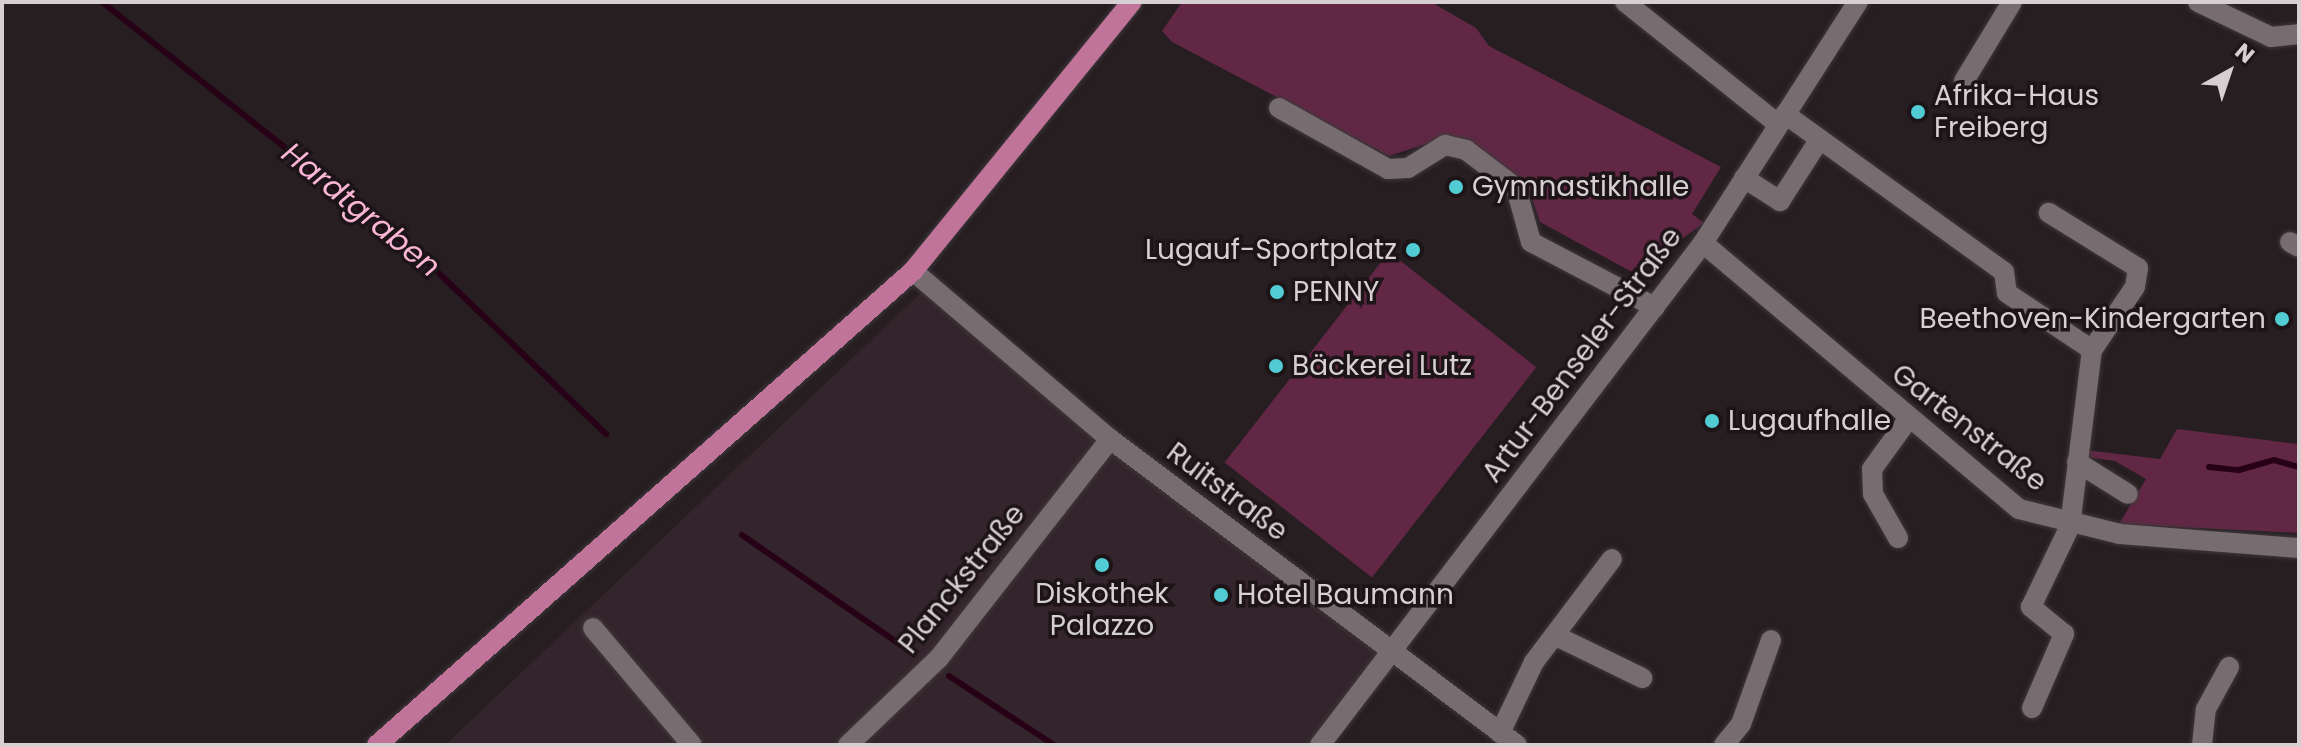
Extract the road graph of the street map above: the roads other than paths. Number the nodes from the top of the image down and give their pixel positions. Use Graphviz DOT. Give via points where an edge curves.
graph roads {
  1 [pos="1132,2"];
  2 [pos="1625,2"];
  3 [pos="1858,2"];
  4 [pos="2012,2"];
  5 [pos="2198,2"];
  6 [pos="2299,34"];
  7 [pos="1964,81"];
  8 [pos="1279,108"];
  9 [pos="1782,119"];
  10 [pos="1816,145"];
  11 [pos="1744,178"];
  12 [pos="2049,213"];
  13 [pos="1703,243"];
  14 [pos="913,271"];
  15 [pos="1655,307"];
  16 [pos="2092,350"];
  17 [pos="1909,418"];
  18 [pos="1110,439"];
  19 [pos="2077,462"];
  20 [pos="2128,494"];
  21 [pos="2070,526"];
  22 [pos="1898,538"];
  23 [pos="2299,548"];
  24 [pos="1612,559"];
  25 [pos="593,628"];
  26 [pos="1556,636"];
  27 [pos="1771,640"];
  28 [pos="1392,654"];
  29 [pos="2229,667"];
  30 [pos="1642,678"];
  31 [pos="2032,708"];
  32 [pos="1500,733"];
  33 [pos="377,745"];
  34 [pos="692,745"];
  35 [pos="848,745"];
  36 [pos="1320,745"];
  37 [pos="1517,745"];
  38 [pos="1724,745"];
  39 [pos="2202,745"];
  1 -- 14 [label="main road"];
  2 -- 9 [label="street"];
  3 -- 9 [label="street, Artur-Benseler-Straße"];
  4 -- 7 [label="street"];
  5 -- 6 [label="street" via="2271,37"];
  8 -- 15 [label="street" via="1388,169 1408,168 1445,145 1466,150 1516,188 1531,242"];
  9 -- 11 [label="street, Artur-Benseler-Straße"];
  9 -- 16 [label="street" via="2004,272 2007,293"];
  10 -- 11 [label="street" via="1780,201"];
  11 -- 13 [label="street, Artur-Benseler-Straße"];
  12 -- 16 [label="street" via="2138,268 2135,287"];
  13 -- 15 [label="street, Artur-Benseler-Straße"];
  13 -- 17 [label="street, Gartenstraße"];
  14 -- 18 [label="street, Ruitstraße"];
  14 -- 33 [label="main road"];
  15 -- 28 [label="street, Artur-Benseler-Straße"];
  16 -- 19 [label="street"];
  17 -- 21 [label="street, Gartenstraße" via="2019,509"];
  17 -- 22 [label="street" via="1872,469 1873,494"];
  18 -- 28 [label="street, Ruitstraße"];
  18 -- 35 [label="street, Planckstraße" via="939,658"];
  19 -- 20 [label="street"];
  19 -- 21 [label="street"];
  21 -- 23 [label="street, Gartenstraße"];
  21 -- 31 [label="street" via="2031,607 2064,634"];
  24 -- 26 [label="street"];
  25 -- 34 [label="street"];
  26 -- 30 [label="street"];
  26 -- 32 [label="street" via="1534,662"];
  27 -- 38 [label="street" via="1741,724"];
  28 -- 32 [label="street, Ruitstraße"];
  28 -- 36 [label="street, Artur-Benseler-Straße"];
  29 -- 39 [label="street" via="2206,709"];
  32 -- 37 [label="street, Ruitstraße"];
}
